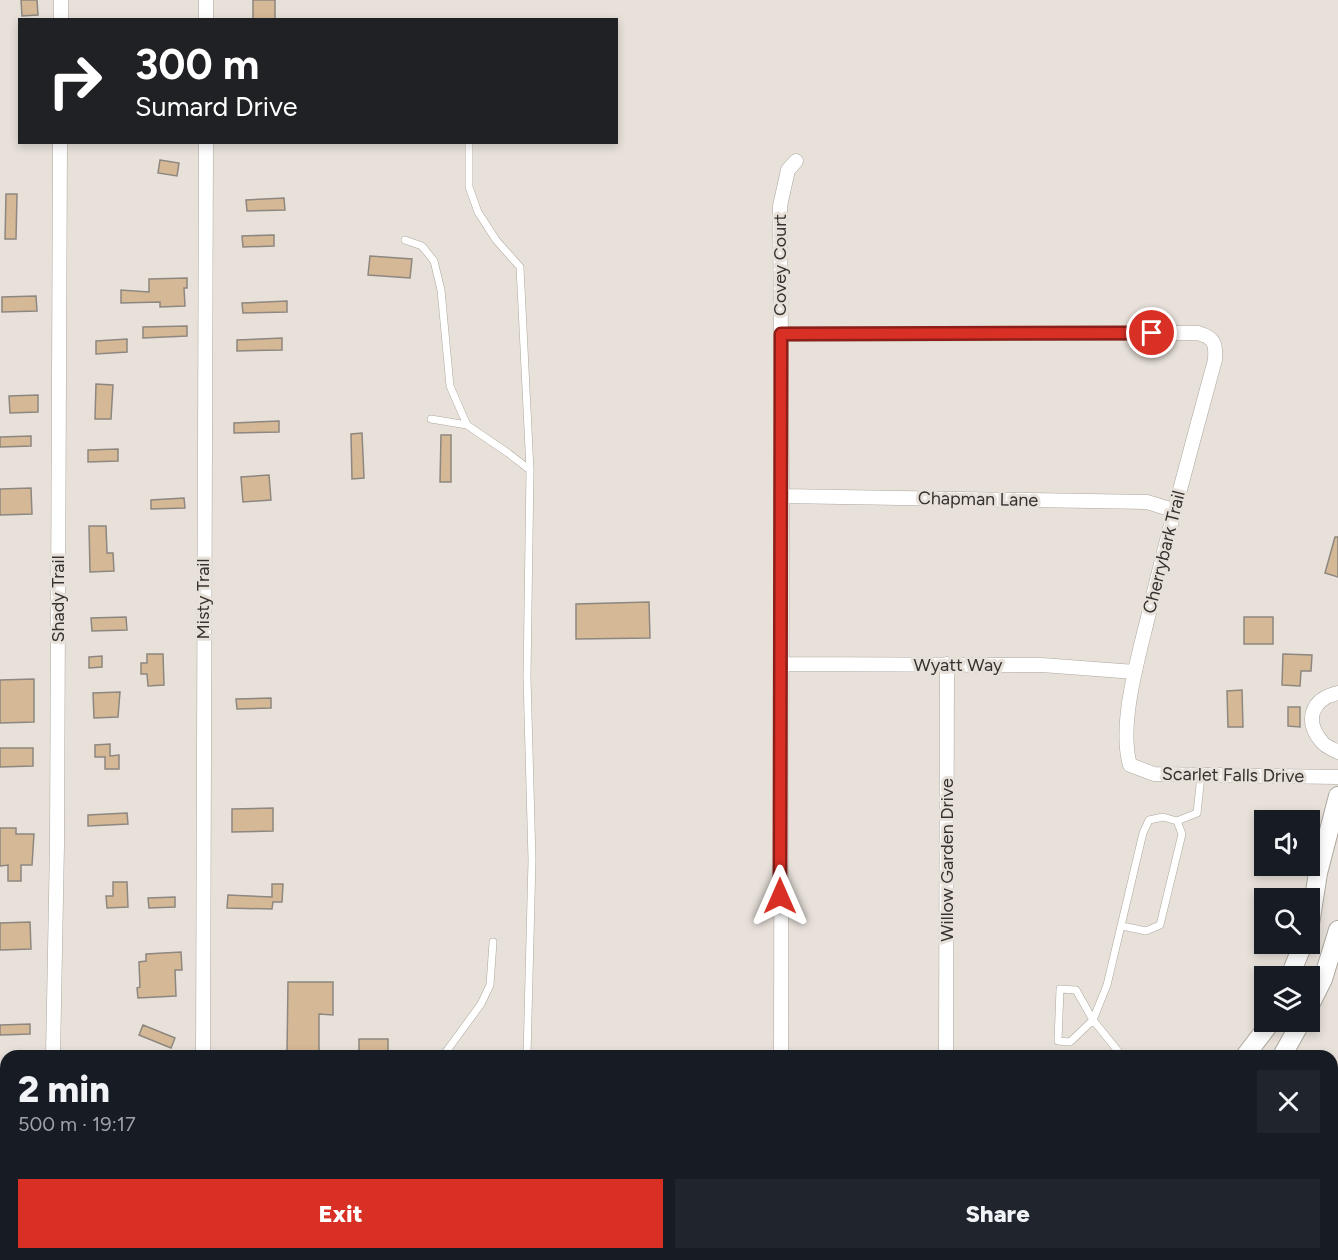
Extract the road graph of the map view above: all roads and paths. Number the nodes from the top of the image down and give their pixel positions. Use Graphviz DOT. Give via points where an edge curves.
graph roads {
  1 [pos="61,0"];
  2 [pos="206,0"];
  3 [pos="61,18"];
  4 [pos="206,18"];
  5 [pos="60,144"];
  6 [pos="206,144"];
  7 [pos="469,144"];
  8 [pos="796,161"];
  9 [pos="405,240"];
  10 [pos="781,334"];
  11 [pos="431,419"];
  12 [pos="467,425"];
  13 [pos="530,470"];
  14 [pos="782,496"];
  15 [pos="1173,510"];
  16 [pos="781,664"];
  17 [pos="947,664"];
  18 [pos="1135,672"];
  19 [pos="1338,693"];
  20 [pos="1338,752"];
  21 [pos="1130,765"];
  22 [pos="1201,776"];
  23 [pos="1338,777"];
  24 [pos="1338,796"];
  25 [pos="1177,821"];
  26 [pos="1316,888"];
  27 [pos="1122,926"];
  28 [pos="1338,930"];
  29 [pos="493,942"];
  30 [pos="1320,985"];
  31 [pos="1093,1020"];
  32 [pos="1263,1032"];
  33 [pos="1295,1032"];
  34 [pos="52,1050"];
  35 [pos="203,1050"];
  36 [pos="446,1050"];
  37 [pos="527,1050"];
  38 [pos="781,1050"];
  39 [pos="946,1050"];
  40 [pos="1117,1050"];
  41 [pos="1250,1050"];
  42 [pos="1285,1050"];
  1 -- 3 [label="street"];
  2 -- 4 [label="street"];
  5 -- 34 [label="street, Shady Trail" via="57,845"];
  6 -- 35 [label="street, Misty Trail"];
  7 -- 13 [label="lane" via="469,188 478,212 520,267"];
  8 -- 10 [label="street, Covey Court" via="788,170 780,206"];
  9 -- 12 [label="lane" via="422,246 434,261 441,290 450,386"];
  10 -- 14 [label="street, Covey Court"];
  10 -- 15 [label="street, Cherrybark Trail" via="1209,336 1216,347 1215,360"];
  11 -- 12 [label="lane"];
  12 -- 13 [label="lane"];
  13 -- 37 [label="lane" via="527,677 532,860"];
  14 -- 15 [label="street, Chapman Lane" via="1147,501"];
  14 -- 16 [label="street, Covey Court"];
  15 -- 18 [label="street, Cherrybark Trail"];
  16 -- 17 [label="street, Wyatt Way"];
  16 -- 38 [label="street, Covey Court"];
  17 -- 18 [label="street, Wyatt Way" via="1042,665"];
  17 -- 39 [label="street, Willow Garden Drive"];
  18 -- 21 [label="street, Cherrybark Trail" via="1125,750"];
  19 -- 20 [label="street" via="1318,701 1313,728 1323,744"];
  21 -- 22 [label="street, Scarlet Falls Drive" via="1154,774"];
  22 -- 23 [label="street, Scarlet Falls Drive"];
  22 -- 25 [label="lane" via="1197,813"];
  24 -- 26 [label="main road"];
  25 -- 27 [label="lane" via="1163,817 1149,820"];
  25 -- 27 [label="lane" via="1182,834 1160,925 1146,932"];
  27 -- 31 [label="lane"];
  28 -- 30 [label="main road"];
  29 -- 36 [label="lane" via="490,985 481,1004"];
  31 -- 31 [label="lane" via="1076,990 1060,990 1058,1041 1070,1041"];
  31 -- 40 [label="lane"];
  32 -- 41 [label="main road"];
  33 -- 42 [label="main road"];
}
